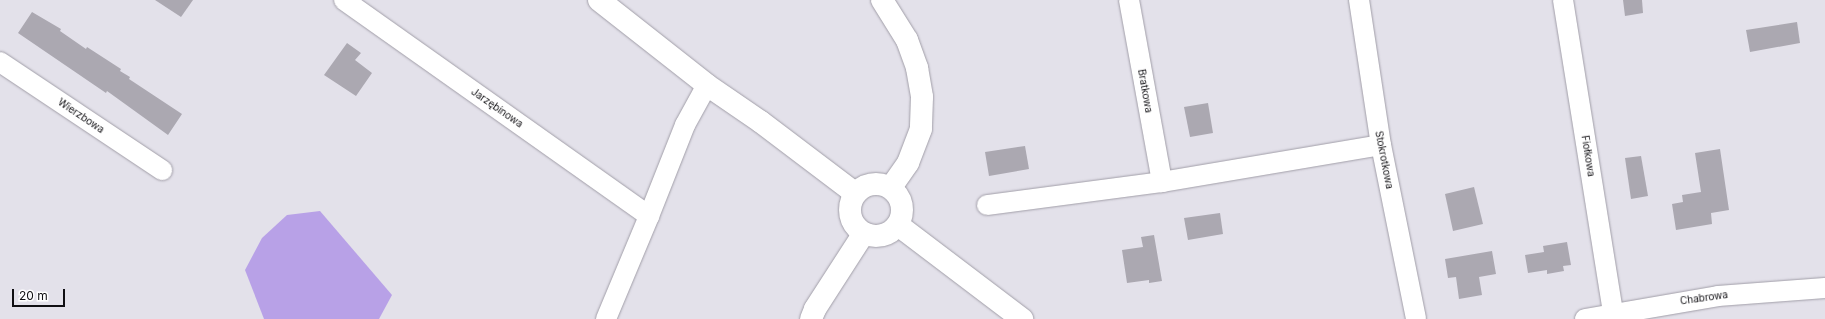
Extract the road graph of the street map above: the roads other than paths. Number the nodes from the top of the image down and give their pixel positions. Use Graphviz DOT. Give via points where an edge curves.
graph roads {
  1 [pos="344,0"];
  2 [pos="599,0"];
  3 [pos="882,0"];
  4 [pos="1129,0"];
  5 [pos="1359,0"];
  6 [pos="1564,0"];
  7 [pos="0,62"];
  8 [pos="707,85"];
  9 [pos="1381,145"];
  10 [pos="162,170"];
  11 [pos="1162,182"];
  12 [pos="891,187"];
  13 [pos="855,193"];
  14 [pos="988,205"];
  15 [pos="649,216"];
  16 [pos="898,225"];
  17 [pos="864,233"];
  18 [pos="1825,288"];
  19 [pos="1613,313"];
  20 [pos="606,319"];
  21 [pos="811,319"];
  22 [pos="1022,319"];
  23 [pos="1416,319"];
  24 [pos="1585,319"];
  1 -- 15 [label="street, Jarzębinowa"];
  2 -- 8 [label="main road"];
  3 -- 12 [label="main road" via="907,40 917,68 922,97 921,129 908,163"];
  4 -- 11 [label="street, Bratkowa"];
  5 -- 9 [label="street, Stokrotkowa"];
  6 -- 19 [label="street, Fiołkowa"];
  7 -- 10 [label="street, Wierzbowa"];
  8 -- 13 [label="main road"];
  8 -- 15 [label="street" via="684,125"];
  9 -- 11 [label="street"];
  9 -- 23 [label="street, Stokrotkowa"];
  11 -- 14 [label="street"];
  12 -- 13 [label="main road" via="884,184 868,184"];
  12 -- 16 [label="main road" via="897,193 903,209"];
  13 -- 17 [label="main road" via="850,210 852,220"];
  15 -- 20 [label="street"];
  16 -- 17 [label="main road" via="886,234 871,236"];
  16 -- 22 [label="main road"];
  17 -- 21 [label="main road"];
  18 -- 19 [label="street, Chabrowa" via="1718,296"];
  19 -- 24 [label="street, Chabrowa"];
}
